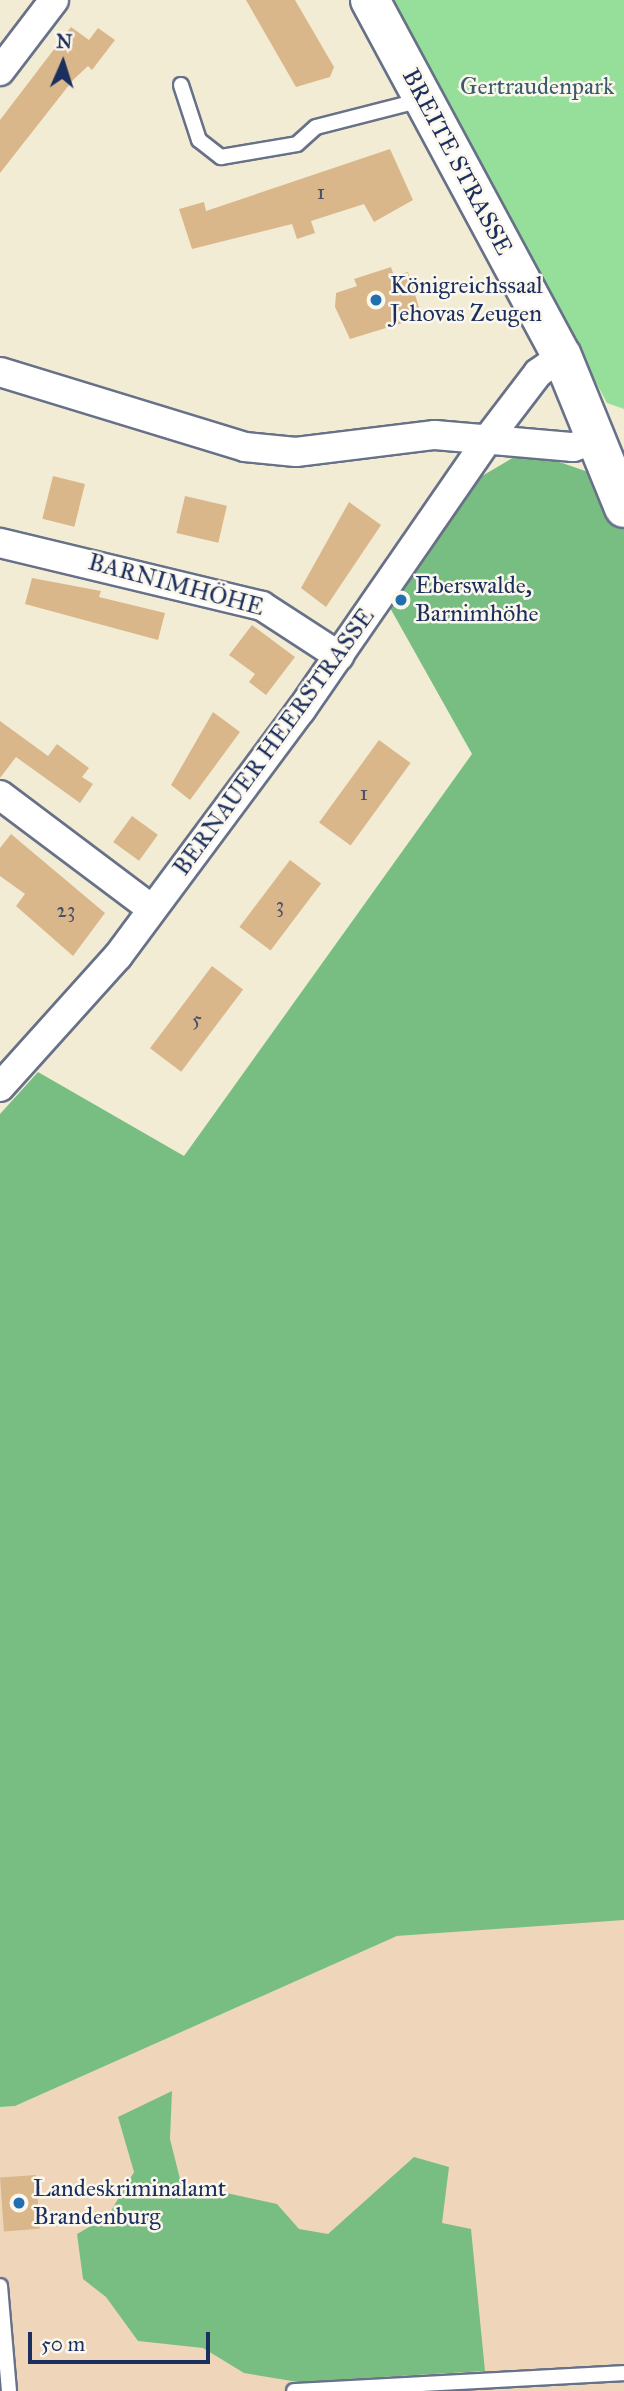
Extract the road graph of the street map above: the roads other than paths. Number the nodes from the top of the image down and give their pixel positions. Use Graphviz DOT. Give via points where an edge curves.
graph roads {
  1 [pos="54,0"];
  2 [pos="370,0"];
  3 [pos="0,71"];
  4 [pos="181,85"];
  5 [pos="424,100"];
  6 [pos="562,356"];
  7 [pos="0,372"];
  8 [pos="490,436"];
  9 [pos="597,439"];
  10 [pos="624,508"];
  11 [pos="0,543"];
  12 [pos="339,656"];
  13 [pos="0,795"];
  14 [pos="152,909"];
  15 [pos="0,1087"];
  16 [pos="0,2286"];
  17 [pos="624,2373"];
  18 [pos="9,2391"];
  19 [pos="294,2391"];
  1 -- 3 [label="street"];
  2 -- 5 [label="main road, BREITE STRASSE"];
  4 -- 5 [label="lane" via="199,140 220,157 298,144 316,127"];
  5 -- 6 [label="main road, BREITE STRASSE"];
  6 -- 8 [label="street, BERNAUER HEERSTRASSE" via="538,373"];
  6 -- 9 [label="main road, BREITE STRASSE"];
  7 -- 8 [label="street" via="245,447 296,452 435,435"];
  8 -- 9 [label="street" via="573,447"];
  8 -- 12 [label="street, BERNAUER HEERSTRASSE"];
  9 -- 10 [label="main road, BREITE STRASSE"];
  11 -- 12 [label="street, BARNIMHÖHE" via="262,606"];
  12 -- 14 [label="street, BERNAUER HEERSTRASSE"];
  13 -- 14 [label="street"];
  14 -- 15 [label="street, BERNAUER HEERSTRASSE"];
  16 -- 18 [label="lane"];
  17 -- 19 [label="lane"];
}
